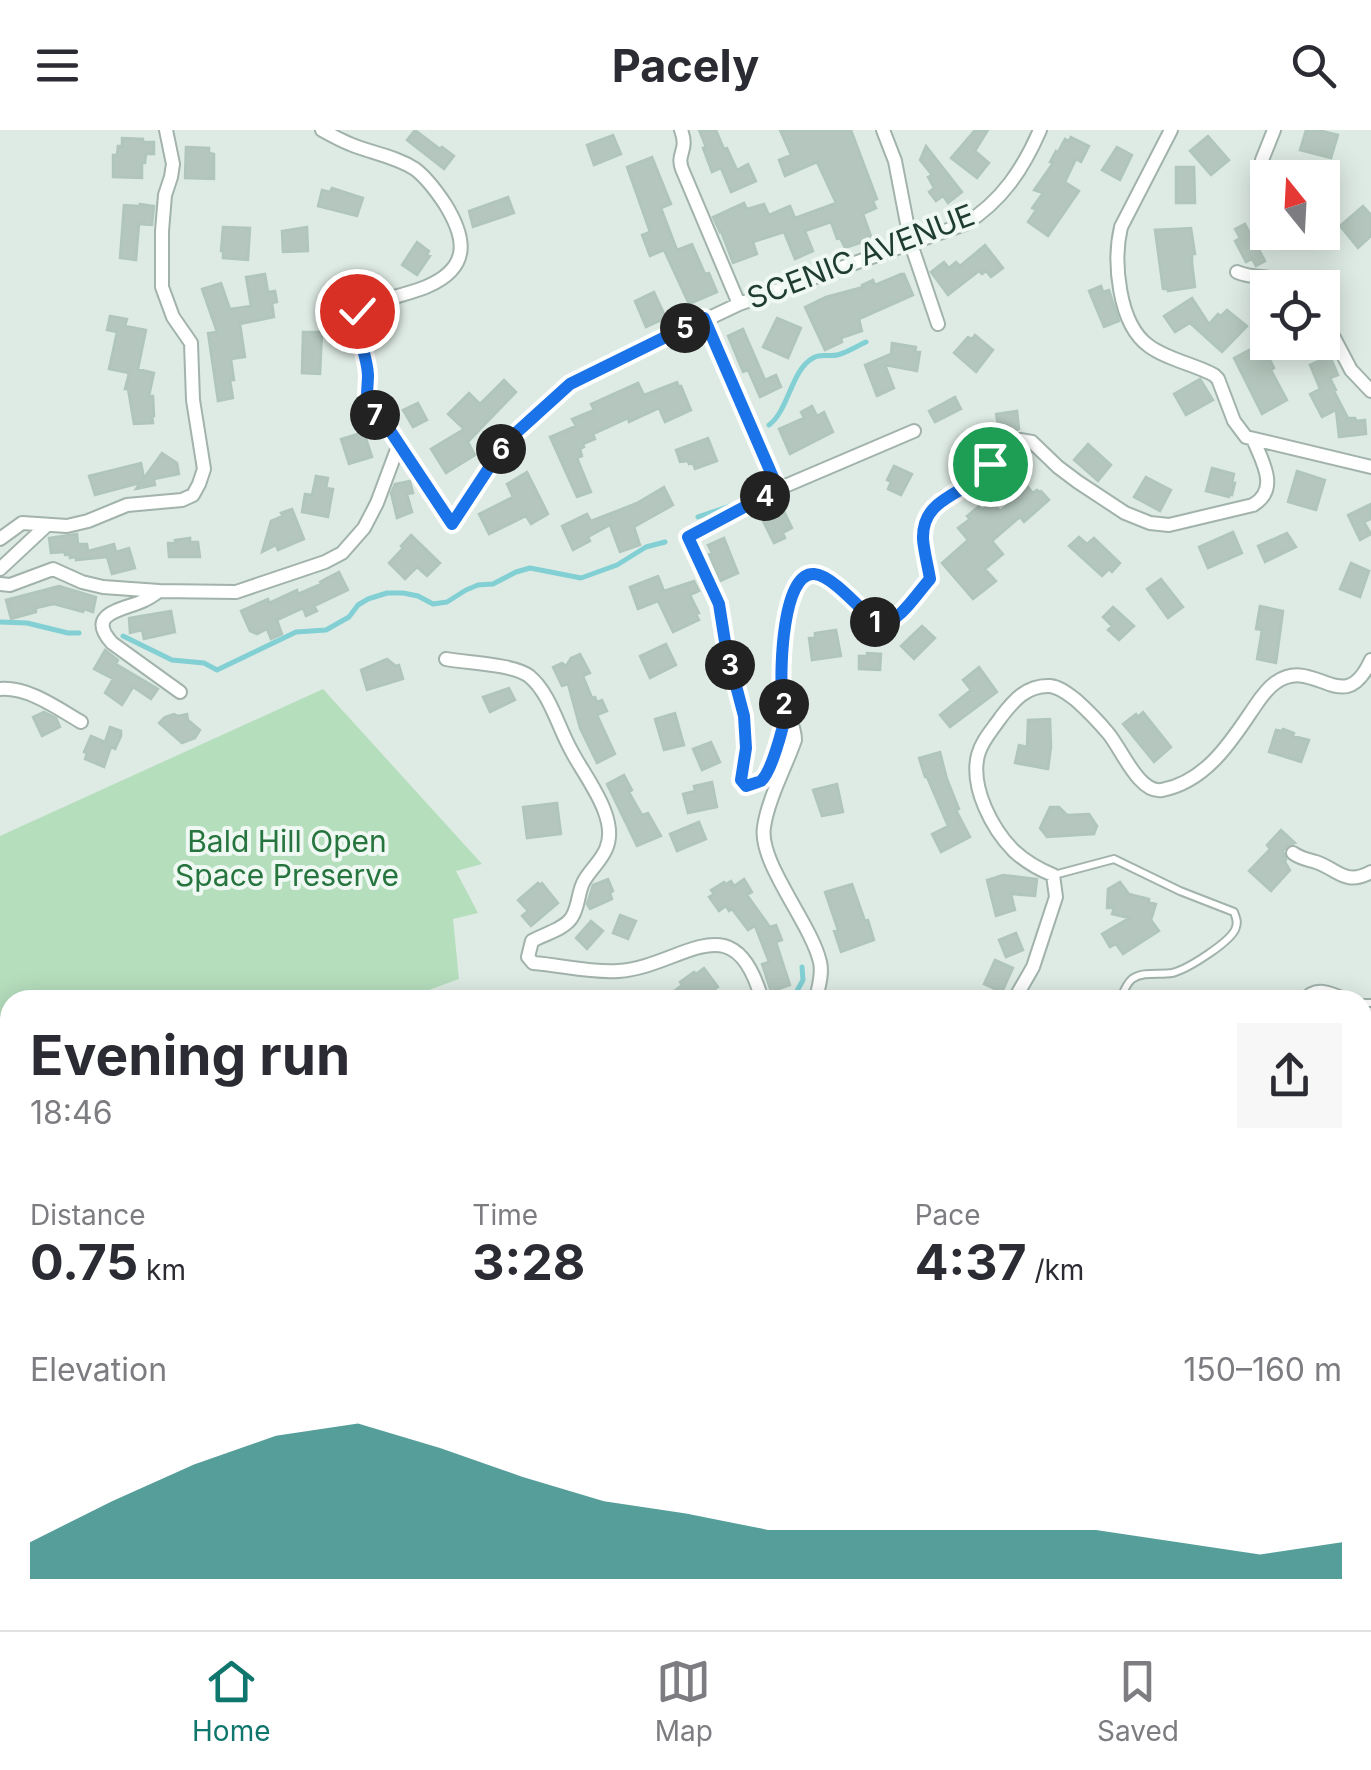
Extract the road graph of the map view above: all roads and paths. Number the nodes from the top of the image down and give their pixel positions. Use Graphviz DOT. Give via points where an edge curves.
graph roads {
  1 [pos="166,130"];
  2 [pos="322,130"];
  3 [pos="680,130"];
  4 [pos="882,130"];
  5 [pos="1040,130"];
  6 [pos="1171,130"];
  7 [pos="1274,130"];
  8 [pos="1262,160"];
  9 [pos="911,244"];
  10 [pos="1236,272"];
  11 [pos="1250,276"];
  12 [pos="739,304"];
  13 [pos="704,318"];
  14 [pos="938,324"];
  15 [pos="1340,349"];
  16 [pos="1371,391"];
  17 [pos="914,430"];
  18 [pos="1253,439"];
  19 [pos="398,444"];
  20 [pos="1371,467"];
  21 [pos="778,489"];
  22 [pos="46,526"];
  23 [pos="0,539"];
  24 [pos="0,569"];
  25 [pos="0,584"];
  26 [pos="159,591"];
  27 [pos="446,659"];
  28 [pos="1371,660"];
  29 [pos="0,689"];
  30 [pos="180,692"];
  31 [pos="786,712"];
  32 [pos="82,722"];
  33 [pos="1293,853"];
  34 [pos="1371,872"];
  35 [pos="1052,875"];
  36 [pos="759,990"];
  37 [pos="817,990"];
  38 [pos="1020,990"];
  39 [pos="1124,990"];
  1 -- 22 [label="street" via="172,177 165,195 162,287 191,343 204,469 192,495 182,500 127,505 88,521"];
  2 -- 19 [label="street, SCENIC AVENUE" via="414,168 442,200 462,240 446,276 368,300 357,311 370,409"];
  3 -- 12 [label="street" via="682,169"];
  4 -- 9 [label="street"];
  5 -- 9 [label="street, SCENIC AVENUE" via="1011,183 983,212"];
  6 -- 18 [label="street" via="1121,227 1121,294 1138,336 1214,375 1241,431"];
  7 -- 8 [label="street"];
  9 -- 12 [label="street, SCENIC AVENUE"];
  9 -- 14 [label="street"];
  10 -- 11 [label="street"];
  12 -- 13 [label="street, SCENIC AVENUE"];
  13 -- 19 [label="street, SCENIC AVENUE" via="570,384 506,442 452,524"];
  13 -- 21 [label="street"];
  15 -- 16 [label="street"];
  17 -- 21 [label="street"];
  18 -- 20 [label="street"];
  18 -- 31 [label="street" via="1268,479 1262,500 1169,525 1125,512 1032,442 1009,442 980,476 934,507 923,538 930,579 890,623 880,626 824,577 805,575 798,582 783,635"];
  19 -- 26 [label="street" via="377,502 342,553 236,592"];
  21 -- 31 [label="street" via="688,537 719,604 744,716 746,786 769,769"];
  22 -- 23 [label="street" via="22,523"];
  22 -- 24 [label="street"];
  25 -- 26 [label="street" via="53,568 82,582"];
  26 -- 30 [label="street" via="110,614 102,627 112,643"];
  27 -- 36 [label="street" via="515,670 533,680 608,820 609,843 582,883 573,915 532,941 533,963 618,971 721,945 748,964"];
  28 -- 35 [label="street" via="1363,677 1346,687 1301,675 1276,682 1213,761 1188,780 1156,791 1070,695 1046,686 1017,696 983,741 976,772 1004,839"];
  29 -- 32 [label="street" via="35,696"];
  31 -- 37 [label="street" via="795,740 763,828 764,844 820,963"];
  33 -- 34 [label="street" via="1341,876"];
  35 -- 38 [label="street" via="1056,897"];
  35 -- 39 [label="lane" via="1114,859 1234,912 1235,932 1217,948 1175,972 1134,978"];
}
